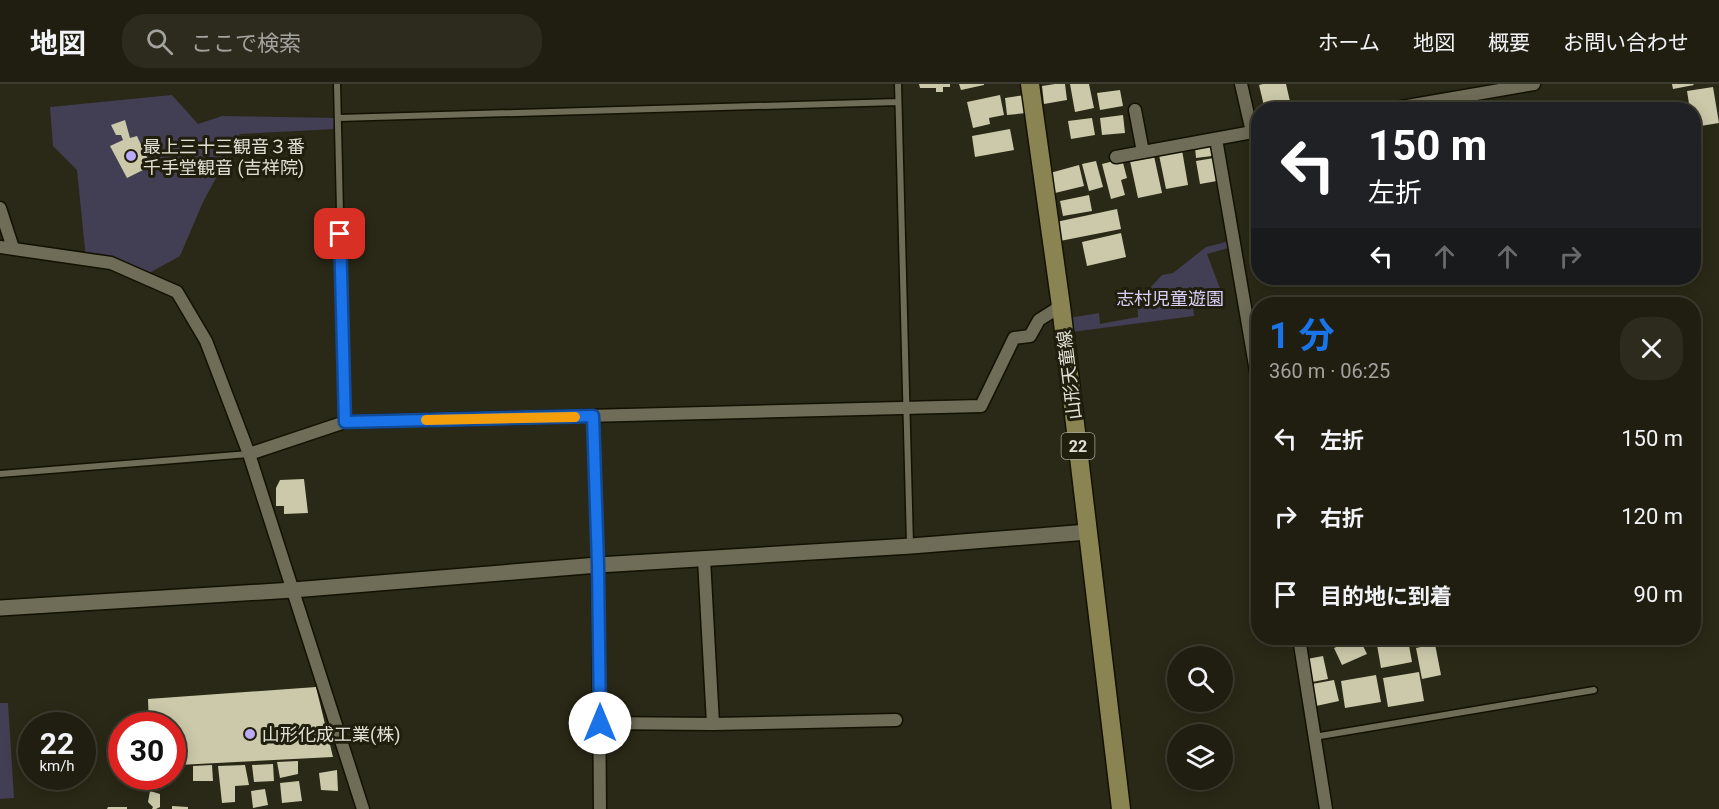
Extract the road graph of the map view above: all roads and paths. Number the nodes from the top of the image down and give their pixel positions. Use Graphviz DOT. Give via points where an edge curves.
graph roads {
  1 [pos="337,84"];
  2 [pos="898,84"];
  3 [pos="1030,84"];
  4 [pos="1241,84"];
  5 [pos="1534,84"];
  6 [pos="1494,87"];
  7 [pos="898,102"];
  8 [pos="1422,102"];
  9 [pos="1135,110"];
  10 [pos="338,118"];
  11 [pos="1251,118"];
  12 [pos="1251,133"];
  13 [pos="1216,139"];
  14 [pos="1143,152"];
  15 [pos="1116,157"];
  16 [pos="0,208"];
  17 [pos="0,247"];
  18 [pos="13,248"];
  19 [pos="1061,306"];
  20 [pos="1251,342"];
  21 [pos="906,406"];
  22 [pos="593,416"];
  23 [pos="345,422"];
  24 [pos="249,454"];
  25 [pos="0,474"];
  26 [pos="1088,532"];
  27 [pos="910,546"];
  28 [pos="704,559"];
  29 [pos="598,565"];
  30 [pos="293,590"];
  31 [pos="0,608"];
  32 [pos="1300,645"];
  33 [pos="1594,690"];
  34 [pos="896,720"];
  35 [pos="600,723"];
  36 [pos="713,724"];
  37 [pos="1314,737"];
  38 [pos="363,809"];
  39 [pos="600,809"];
  40 [pos="1121,809"];
  41 [pos="1326,809"];
  1 -- 10 [label="lane"];
  2 -- 7 [label="lane"];
  3 -- 19 [label="main road, 山形天童線 / 22"];
  4 -- 11 [label="street"];
  5 -- 6 [label="street"];
  6 -- 8 [label="street"];
  7 -- 10 [label="lane"];
  7 -- 21 [label="lane"];
  9 -- 14 [label="street"];
  10 -- 23 [label="lane"];
  12 -- 13 [label="street"];
  13 -- 14 [label="street"];
  13 -- 20 [label="street"];
  14 -- 15 [label="street"];
  16 -- 18 [label="street"];
  17 -- 18 [label="street"];
  18 -- 24 [label="street" via="111,263 177,292 206,341"];
  19 -- 21 [label="street" via="1039,320 1030,336 1014,338 981,406"];
  19 -- 26 [label="main road, 山形天童線 / 22"];
  21 -- 22 [label="street"];
  21 -- 27 [label="lane"];
  22 -- 23 [label="street"];
  22 -- 29 [label="lane"];
  23 -- 24 [label="street"];
  24 -- 25 [label="lane"];
  24 -- 30 [label="street"];
  26 -- 27 [label="street"];
  26 -- 40 [label="main road, 山形天童線 / 22"];
  27 -- 28 [label="street"];
  28 -- 29 [label="street"];
  28 -- 36 [label="street"];
  29 -- 30 [label="street"];
  29 -- 35 [label="street"];
  30 -- 31 [label="street"];
  30 -- 38 [label="street"];
  32 -- 37 [label="street"];
  33 -- 37 [label="lane"];
  34 -- 36 [label="street"];
  35 -- 36 [label="street"];
  35 -- 39 [label="street"];
  37 -- 41 [label="street"];
}
